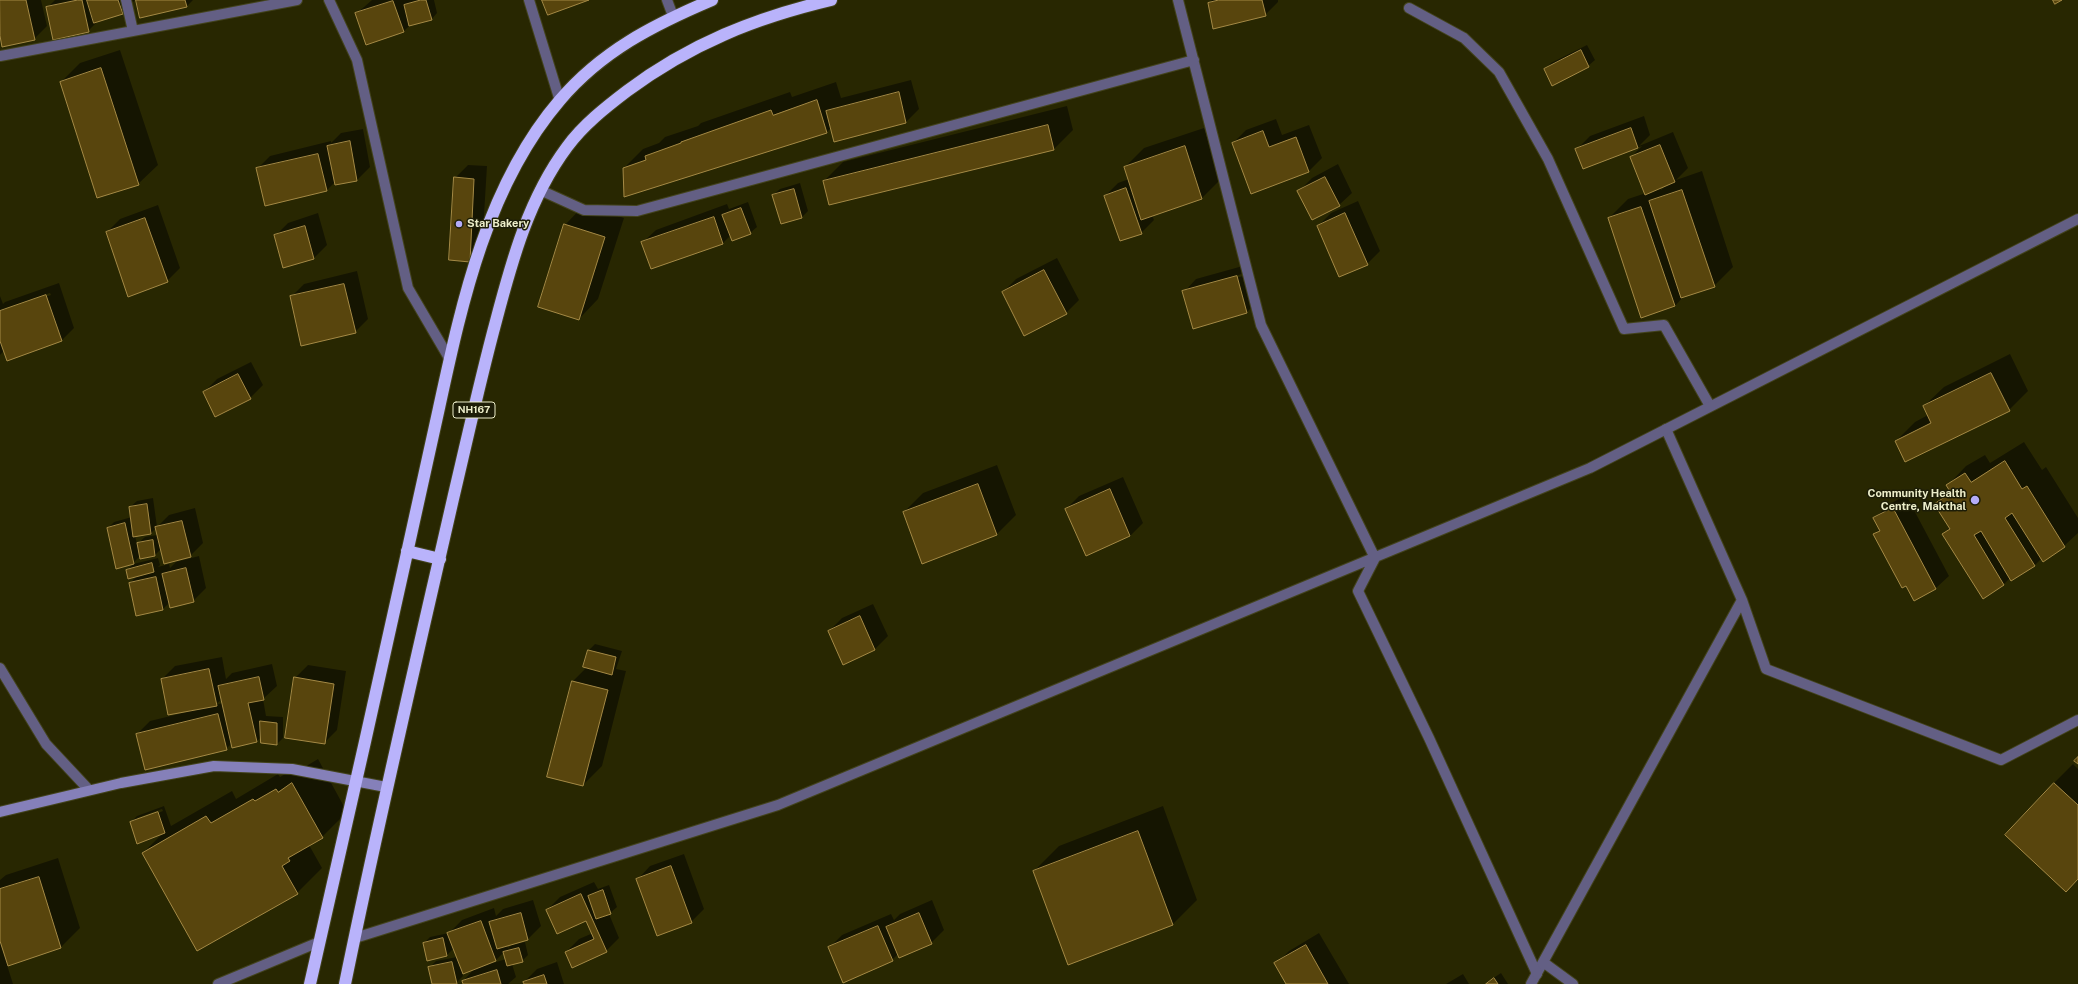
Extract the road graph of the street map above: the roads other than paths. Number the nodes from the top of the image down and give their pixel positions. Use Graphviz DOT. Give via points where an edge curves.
graph roads {
  1 [pos="126,0"];
  2 [pos="297,0"];
  3 [pos="329,0"];
  4 [pos="529,0"];
  5 [pos="668,0"];
  6 [pos="712,0"];
  7 [pos="831,0"];
  8 [pos="1178,0"];
  9 [pos="1409,8"];
  10 [pos="673,16"];
  11 [pos="133,31"];
  12 [pos="0,56"];
  13 [pos="1194,60"];
  14 [pos="560,101"];
  15 [pos="540,190"];
  16 [pos="2078,219"];
  17 [pos="449,358"];
  18 [pos="1710,406"];
  19 [pos="1666,430"];
  20 [pos="407,551"];
  21 [pos="440,558"];
  22 [pos="1375,558"];
  23 [pos="1742,600"];
  24 [pos="0,668"];
  25 [pos="2078,720"];
  26 [pos="357,781"];
  27 [pos="386,787"];
  28 [pos="89,790"];
  29 [pos="0,812"];
  30 [pos="355,938"];
  31 [pos="319,942"];
  32 [pos="1543,962"];
  33 [pos="1537,974"];
  34 [pos="218,984"];
  35 [pos="310,984"];
  36 [pos="345,984"];
  37 [pos="1531,984"];
  38 [pos="1573,984"];
  1 -- 11 [label="street"];
  2 -- 11 [label="street"];
  3 -- 17 [label="street" via="357,60 408,288"];
  4 -- 14 [label="street"];
  5 -- 10 [label="street"];
  6 -- 10 [label="highway, NH167"];
  7 -- 15 [label="highway, NH167" via="752,23 707,41 655,70 605,107 568,146"];
  8 -- 13 [label="street"];
  9 -- 18 [label="street" via="1464,38 1499,72 1548,159 1624,329 1664,325"];
  10 -- 14 [label="highway, NH167" via="631,38 592,69"];
  11 -- 12 [label="street"];
  13 -- 15 [label="street" via="637,211 584,210"];
  13 -- 22 [label="street" via="1261,325"];
  14 -- 17 [label="highway, NH167" via="533,138 510,177 488,224"];
  15 -- 21 [label="highway, NH167" via="518,241 503,295"];
  16 -- 18 [label="street"];
  17 -- 20 [label="highway, NH167"];
  18 -- 19 [label="street"];
  19 -- 22 [label="street" via="1590,468"];
  19 -- 23 [label="street"];
  20 -- 21 [label="highway"];
  20 -- 26 [label="highway, NH167"];
  21 -- 27 [label="highway, NH167"];
  22 -- 30 [label="street" via="778,805"];
  22 -- 33 [label="street" via="1358,591 1429,738"];
  23 -- 25 [label="street" via="1766,669 2000,760"];
  23 -- 32 [label="street"];
  24 -- 28 [label="street" via="46,744"];
  26 -- 27 [label="street"];
  26 -- 28 [label="street" via="292,769 214,766"];
  26 -- 31 [label="highway, NH167"];
  27 -- 30 [label="highway, NH167"];
  28 -- 29 [label="street"];
  30 -- 36 [label="highway, NH167"];
  31 -- 34 [label="street"];
  31 -- 35 [label="highway, NH167"];
  32 -- 33 [label="street"];
  32 -- 38 [label="street"];
  33 -- 37 [label="street"];
}
